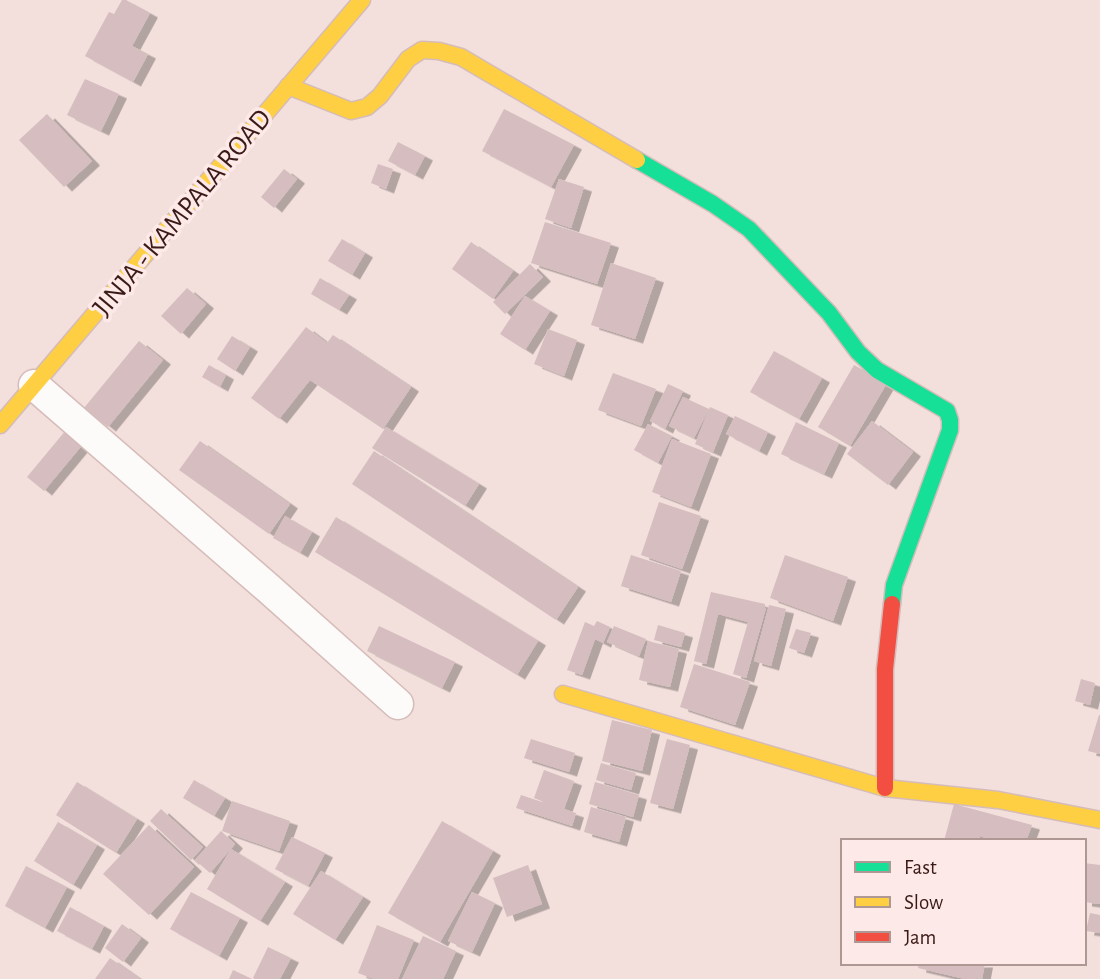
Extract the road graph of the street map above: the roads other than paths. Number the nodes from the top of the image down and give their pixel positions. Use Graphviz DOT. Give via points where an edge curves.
graph roads {
  1 [pos="362,0"];
  2 [pos="288,86"];
  3 [pos="34,385"];
  4 [pos="0,425"];
  5 [pos="563,694"];
  6 [pos="398,704"];
  7 [pos="885,788"];
  8 [pos="1100,820"];
  1 -- 2 [label="main road, JINJA - KAMPALA ROAD"];
  2 -- 3 [label="main road, JINJA - KAMPALA ROAD"];
  2 -- 7 [label="main road" via="351,110 367,107 408,59 422,50 461,57 749,229 877,370 947,411 950,430 894,584 885,669"];
  3 -- 4 [label="main road, JINJA - KAMPALA ROAD"];
  3 -- 6 [label="street"];
  5 -- 7 [label="main road"];
  7 -- 8 [label="main road" via="998,800"];
}
